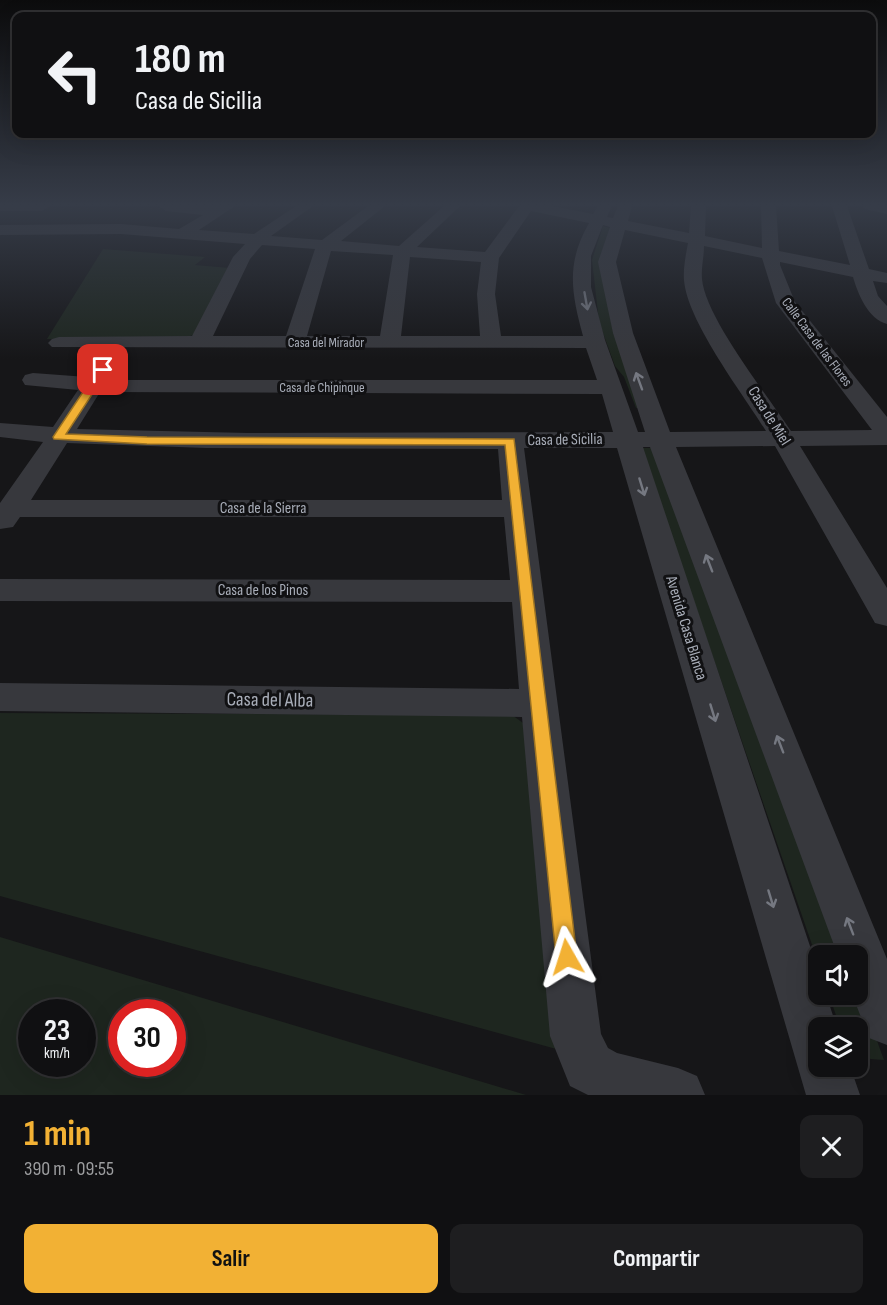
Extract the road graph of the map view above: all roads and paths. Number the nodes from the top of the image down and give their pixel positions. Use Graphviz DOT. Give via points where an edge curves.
graph roads {
  1 [pos="242,257"];
  2 [pos="321,257"];
  3 [pos="401,257"];
  4 [pos="477,257"];
  5 [pos="583,257"];
  6 [pos="608,257"];
  7 [pos="694,257"];
  8 [pos="772,257"];
  9 [pos="782,257"];
  10 [pos="854,257"];
  11 [pos="490,258"];
  12 [pos="859,273"];
  13 [pos="887,278"];
  14 [pos="887,318"];
  15 [pos="295,341"];
  16 [pos="200,342"];
  17 [pos="390,342"];
  18 [pos="491,342"];
  19 [pos="594,342"];
  20 [pos="59,343"];
  21 [pos="121,343"];
  22 [pos="33,380"];
  23 [pos="94,383"];
  24 [pos="611,387"];
  25 [pos="0,430"];
  26 [pos="887,435"];
  27 [pos="58,437"];
  28 [pos="783,438"];
  29 [pos="626,439"];
  30 [pos="660,439"];
  31 [pos="510,442"];
  32 [pos="516,507"];
  33 [pos="5,518"];
  34 [pos="0,590"];
  35 [pos="526,591"];
  36 [pos="887,615"];
  37 [pos="0,697"];
  38 [pos="540,703"];
  39 [pos="808,1017"];
  40 [pos="887,1020"];
  41 [pos="827,1077"];
  42 [pos="678,1095"];
  43 [pos="833,1095"];
  1 -- 16 [label="street"];
  2 -- 15 [label="street"];
  3 -- 17 [label="street"];
  4 -- 11 [label="street"];
  5 -- 19 [label="street, Avenida Casa Blanca, one-way" via="581,267"];
  30 -- 6 [label="street, one-way" via="622,333"];
  7 -- 28 [label="street, Casa de Miel" via="693,280 713,329"];
  8 -- 26 [label="street, Calle Casa de las Flores" via="774,276 790,309"];
  9 -- 12 [label="street"];
  10 -- 12 [label="street"];
  11 -- 18 [label="street" via="486,294"];
  12 -- 13 [label="street"];
  12 -- 14 [label="street" via="869,297"];
  15 -- 16 [label="street, Casa del Mirador"];
  15 -- 17 [label="street, Casa del Mirador"];
  16 -- 21 [label="street, Casa del Mirador"];
  17 -- 18 [label="street, Casa del Mirador"];
  18 -- 19 [label="street, Casa del Mirador"];
  19 -- 24 [label="street, Avenida Casa Blanca"];
  20 -- 21 [label="street, Casa del Mirador"];
  21 -- 23 [label="street"];
  22 -- 23 [label="street, Casa de Chipinque"];
  23 -- 24 [label="street, Casa de Chipinque" via="130,387"];
  23 -- 27 [label="street"];
  24 -- 29 [label="street, Avenida Casa Blanca"];
  25 -- 27 [label="street, Casa de Sicilia"];
  26 -- 28 [label="street, Casa de Sicilia"];
  27 -- 31 [label="street, Casa de Sicilia"];
  27 -- 33 [label="street"];
  28 -- 30 [label="street, Casa de Sicilia"];
  28 -- 36 [label="street, Casa de Miel"];
  29 -- 30 [label="street, Casa de Sicilia"];
  29 -- 31 [label="street, Casa de Sicilia"];
  29 -- 39 [label="street, Avenida Casa Blanca, one-way"];
  40 -- 30 [label="street, one-way"];
  31 -- 32 [label="street"];
  32 -- 33 [label="street, Casa de la Sierra"];
  32 -- 35 [label="street"];
  34 -- 35 [label="street, Casa de los Pinos"];
  35 -- 38 [label="street"];
  37 -- 38 [label="street, Casa del Alba"];
  38 -- 42 [label="street" via="576,1036 588,1067 610,1078"];
  41 -- 43 [label="street"];
}
